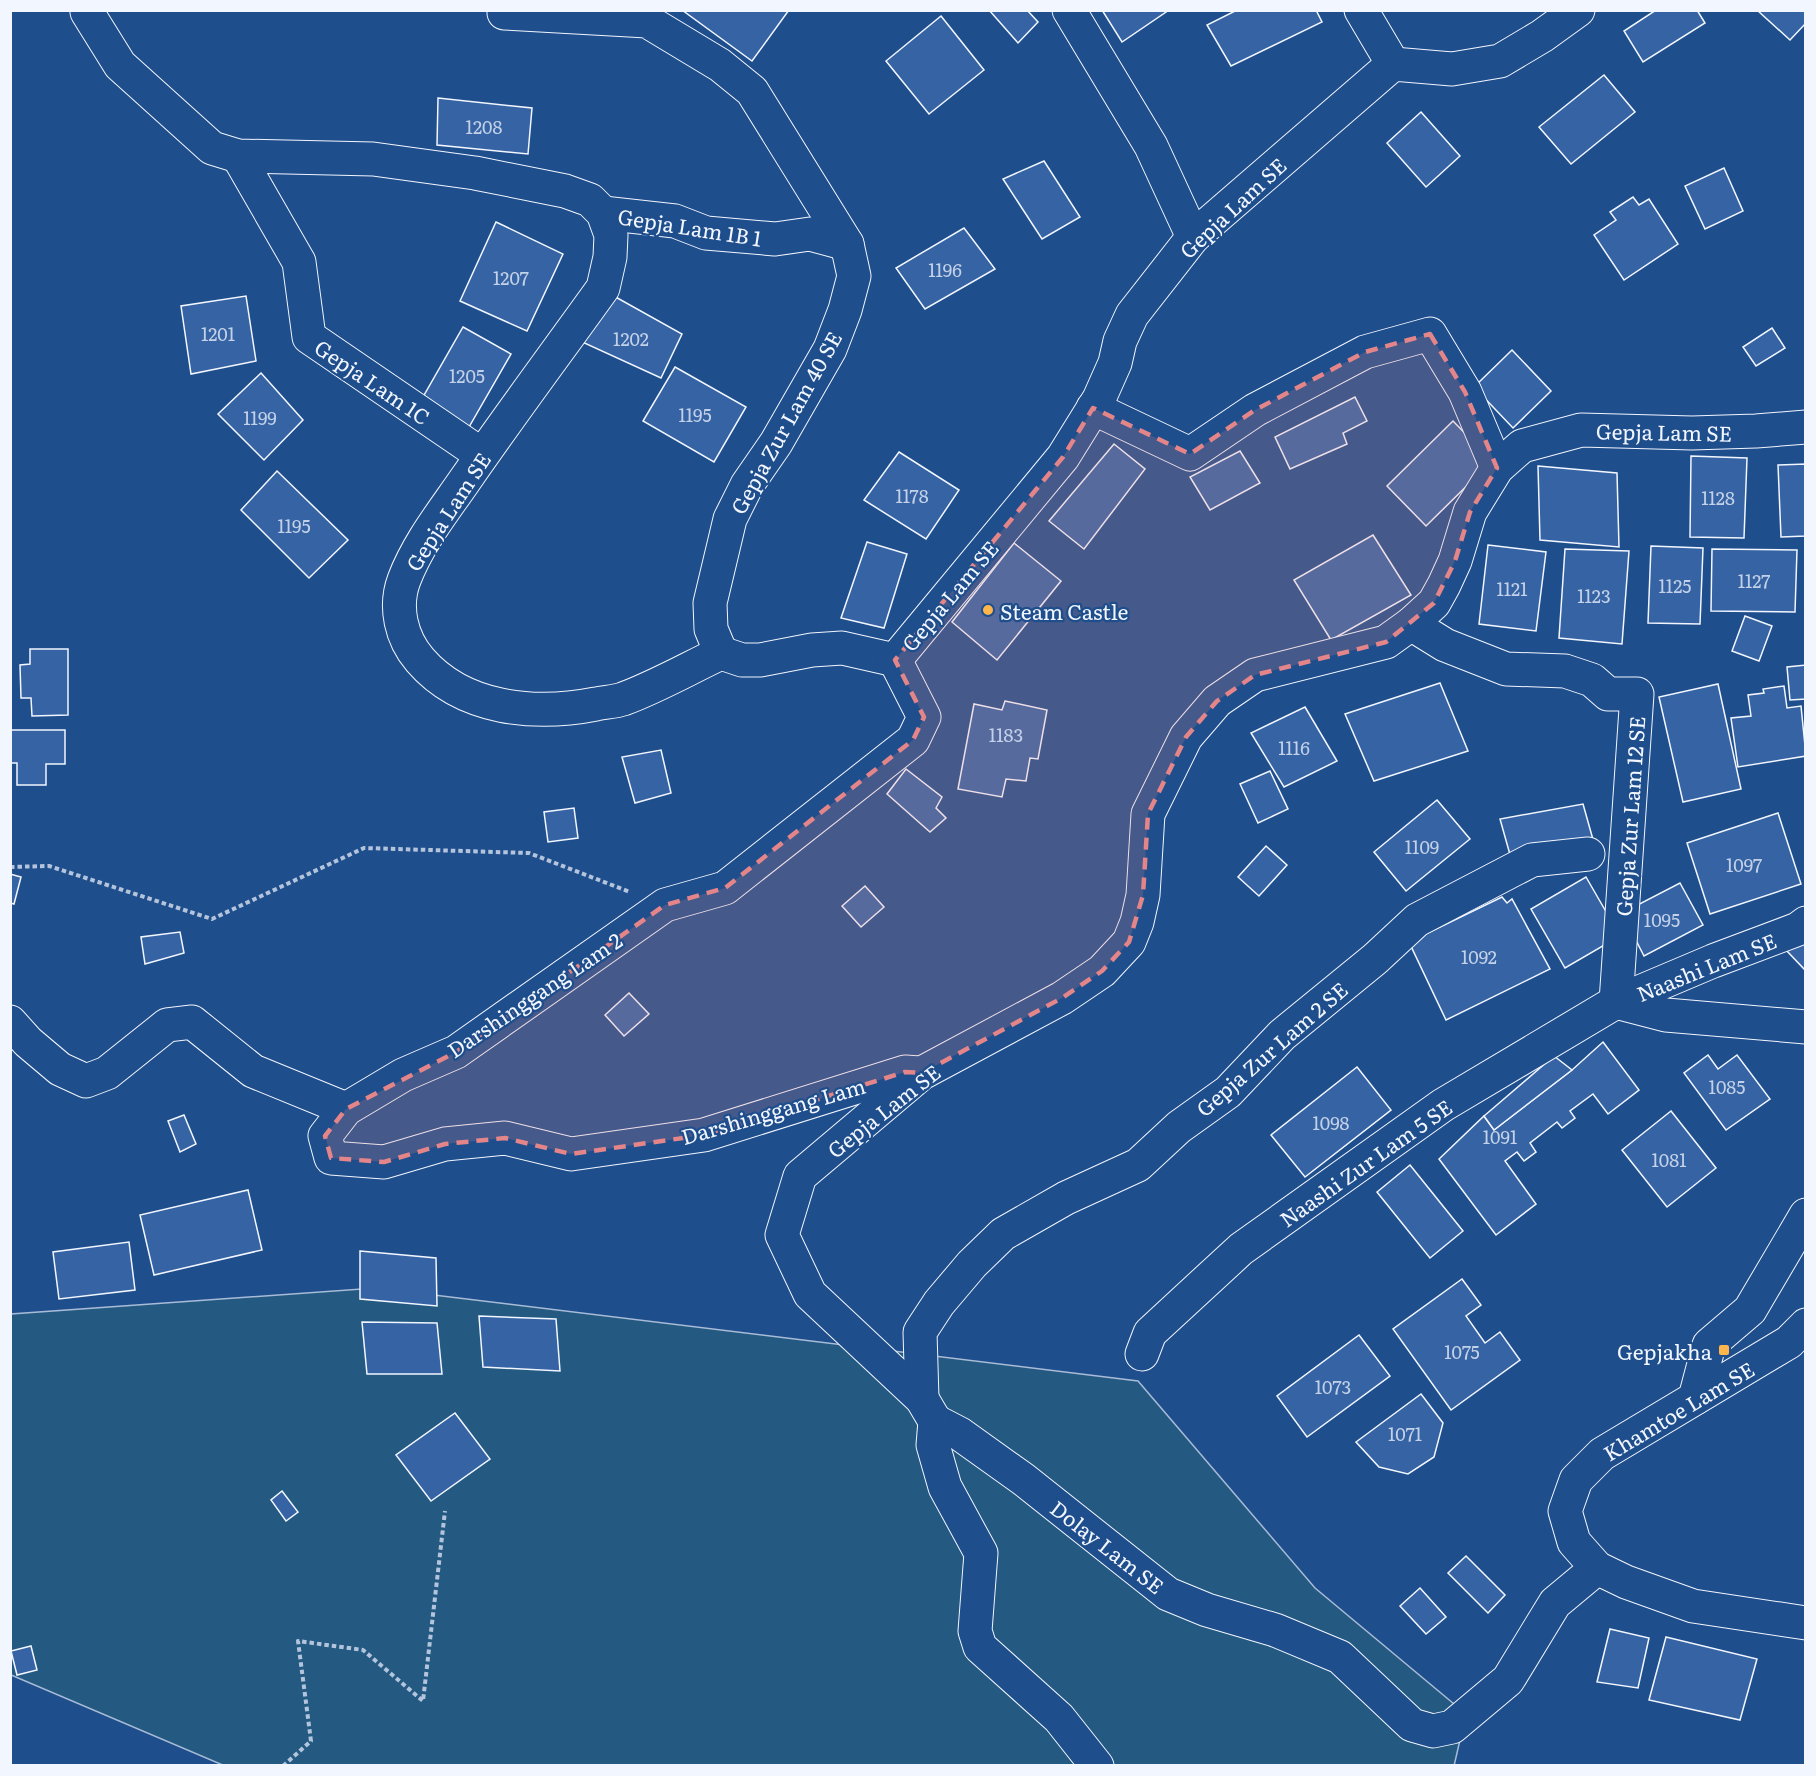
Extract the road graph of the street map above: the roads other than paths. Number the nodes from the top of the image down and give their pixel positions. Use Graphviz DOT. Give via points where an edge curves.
graph roads {
  1 [pos="1069,10"];
  2 [pos="1361,10"];
  3 [pos="1578,10"];
  4 [pos="87,12"];
  5 [pos="504,13"];
  6 [pos="1393,64"];
  7 [pos="238,156"];
  8 [pos="603,213"];
  9 [pos="1193,237"];
  10 [pos="847,244"];
  11 [pos="1094,408"];
  12 [pos="1806,427"];
  13 [pos="483,455"];
  14 [pos="1497,468"];
  15 [pos="1411,624"];
  16 [pos="721,653"];
  17 [pos="895,660"];
  18 [pos="1588,854"];
  19 [pos="1806,923"];
  20 [pos="1616,1002"];
  21 [pos="10,1022"];
  22 [pos="1806,1027"];
  23 [pos="922,1073"];
  24 [pos="346,1109"];
  25 [pos="1806,1215"];
  26 [pos="1800,1337"];
  27 [pos="1143,1354"];
  28 [pos="1695,1398"];
  29 [pos="929,1410"];
  30 [pos="1597,1568"];
  31 [pos="1806,1623"];
  32 [pos="1096,1766"];
  1 -- 9 [label="street" via="1152,146"];
  2 -- 6 [label="street"];
  3 -- 6 [label="street" via="1500,61 1452,69"];
  4 -- 7 [label="street" via="120,65 212,148"];
  5 -- 10 [label="street, Gepja Zur Lam 40 SE" via="647,21 720,65 752,91"];
  6 -- 9 [label="street, Gepja Lam SE"];
  7 -- 8 [label="street" via="373,159 475,173 565,191 590,200"];
  7 -- 13 [label="street, Gepja Lam 1C" via="299,262 309,337"];
  8 -- 10 [label="street, Gepja Lam 1B 1" via="675,221 706,233 775,239 810,234"];
  8 -- 13 [label="street, Gepja Lam SE" via="612,235 603,288"];
  9 -- 11 [label="street, Gepja Lam SE" via="1132,315"];
  10 -- 16 [label="street, Gepja Zur Lam 40 SE" via="854,276 830,349 730,519 710,603 711,629"];
  11 -- 14 [label="street" via="1190,454 1255,410 1365,352 1430,334 1465,392"];
  11 -- 17 [label="street, Gepja Lam SE" via="1063,457"];
  12 -- 14 [label="street, Gepja Lam SE" via="1692,433 1581,430 1522,446"];
  13 -- 16 [label="street, Gepja Lam SE" via="420,546 403,581 398,607 404,632 433,675 457,690 496,705 535,709 579,707 622,699"];
  14 -- 15 [label="street, Gepja Lam SE" via="1470,512 1455,561 1434,603"];
  15 -- 20 [label="street, Gepja Zur Lam 12 SE" via="1445,645 1506,669 1564,671 1592,680 1608,694 1637,694"];
  15 -- 23 [label="street, Gepja Lam SE" via="1386,642 1255,675 1217,701 1186,737 1148,813 1143,895 1129,942 1102,971 1062,998"];
  16 -- 17 [label="street, Gepja Lam SE" via="741,660 760,660 842,648"];
  17 -- 24 [label="street, Darshinggang Lam 2" via="924,717 913,740 725,888 665,905 456,1052 403,1075"];
  18 -- 29 [label="street, Gepja Zur Lam 2 SE" via="1532,860 1417,920 1282,1035 1227,1092 1179,1127 1138,1165 1066,1198 1003,1234 972,1264 920,1332"];
  19 -- 20 [label="street, Naashi Lam SE"];
  20 -- 22 [label="street, Naashi Lam SE" via="1666,1015"];
  20 -- 27 [label="street, Naashi Zur Lam 5 SE" via="1443,1104 1242,1249 1150,1333"];
  21 -- 24 [label="street" via="60,1069 86,1081 107,1073 167,1025 192,1022 253,1071"];
  23 -- 24 [label="street, Darshinggang Lam" via="905,1072 704,1134 571,1154 505,1138 445,1144 384,1162 331,1158 325,1136"];
  23 -- 29 [label="street, Gepja Lam SE" via="800,1176 782,1235 810,1294"];
  25 -- 28 [label="street" via="1750,1310 1709,1345"];
  26 -- 28 [label="street, Khamtoe Lam SE"];
  28 -- 30 [label="street, Khamtoe Lam SE" via="1602,1454 1576,1480 1565,1511 1574,1542"];
  29 -- 30 [label="street, Dolay Lam SE" via="1167,1594 1275,1630 1340,1657 1412,1725 1433,1731 1452,1727 1508,1680 1555,1603"];
  29 -- 32 [label="street" via="933,1445 945,1486 981,1553 975,1631 980,1647 1059,1718"];
  30 -- 31 [label="street, Khamtoe Lam SE" via="1693,1606"];
}
